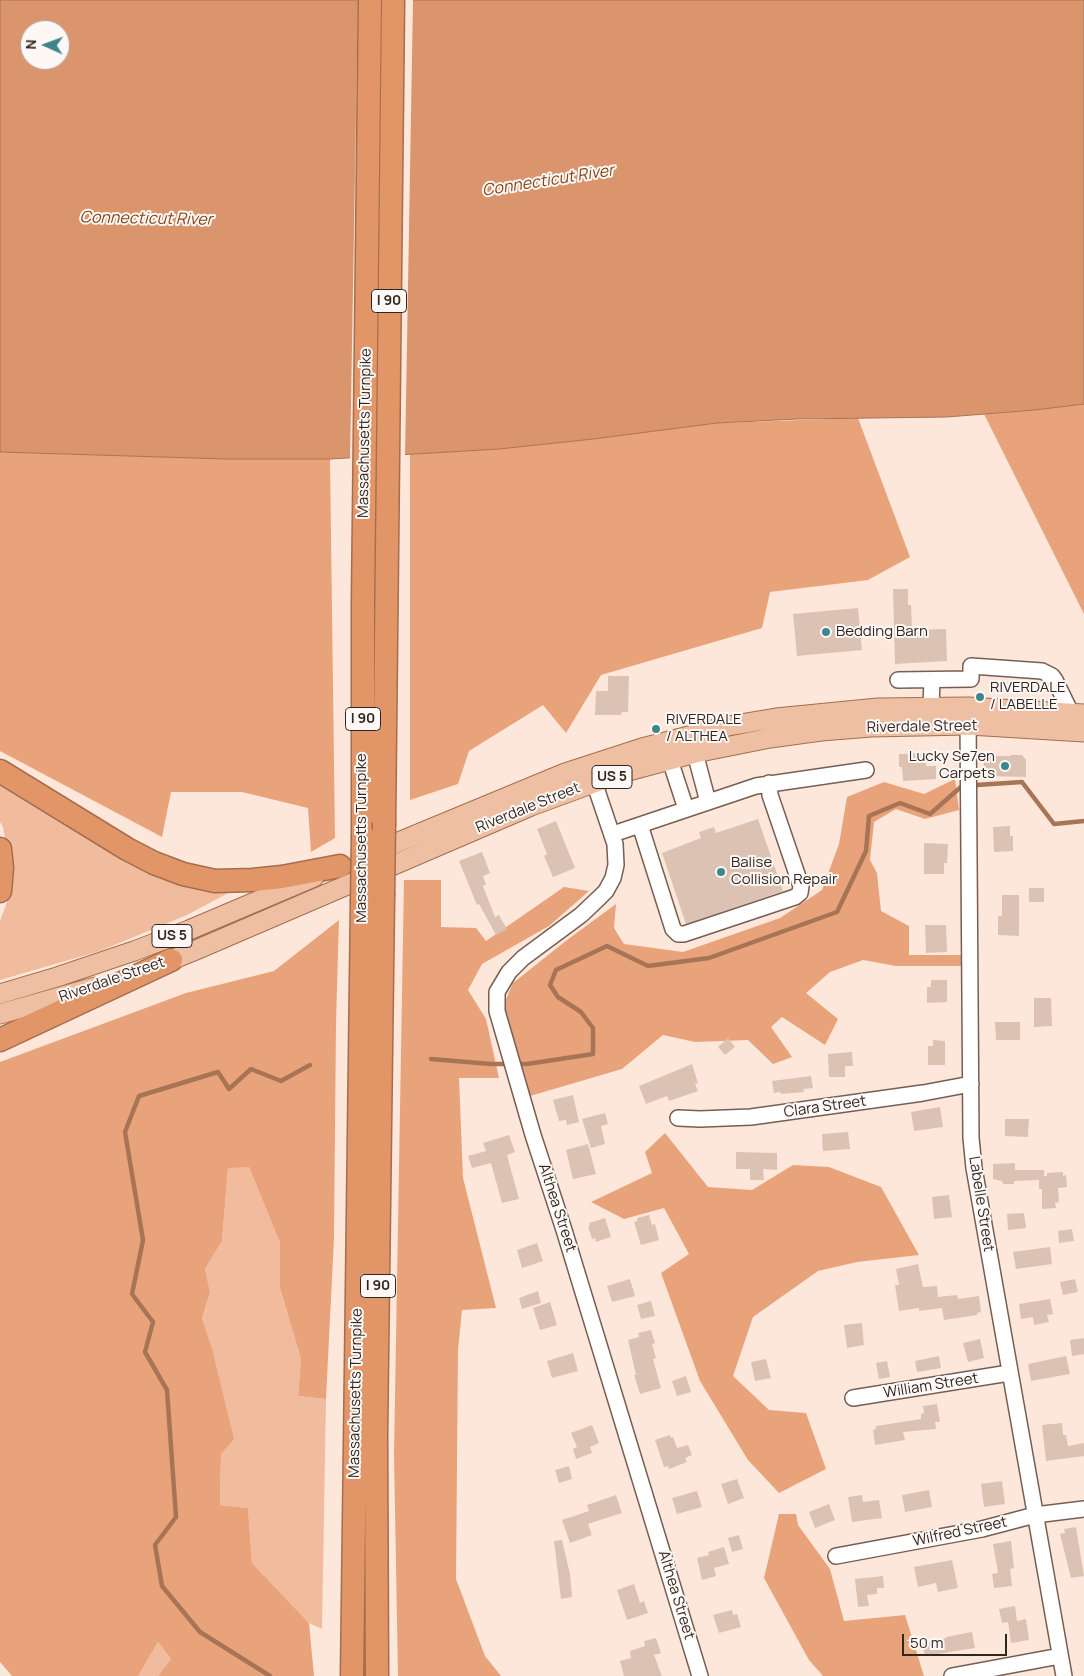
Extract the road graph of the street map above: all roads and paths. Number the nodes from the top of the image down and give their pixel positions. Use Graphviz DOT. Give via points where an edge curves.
graph roads {
  1 [pos="370,0"];
  2 [pos="393,0"];
  3 [pos="898,680"];
  4 [pos="932,680"];
  5 [pos="931,707"];
  6 [pos="1077,714"];
  7 [pos="968,716"];
  8 [pos="1084,732"];
  9 [pos="695,753"];
  10 [pos="670,760"];
  11 [pos="866,770"];
  12 [pos="0,771"];
  13 [pos="591,774"];
  14 [pos="769,784"];
  15 [pos="708,802"];
  16 [pos="686,809"];
  17 [pos="640,825"];
  18 [pos="613,834"];
  19 [pos="0,850"];
  20 [pos="340,866"];
  21 [pos="0,891"];
  22 [pos="170,960"];
  23 [pos="0,994"];
  24 [pos="0,1014"];
  25 [pos="0,1040"];
  26 [pos="971,1084"];
  27 [pos="678,1118"];
  28 [pos="1010,1374"];
  29 [pos="853,1398"];
  30 [pos="1084,1509"];
  31 [pos="1035,1515"];
  32 [pos="836,1556"];
  33 [pos="353,1611"];
  34 [pos="1060,1656"];
  35 [pos="337,1676"];
  36 [pos="352,1676"];
  37 [pos="377,1676"];
  38 [pos="700,1676"];
  39 [pos="952,1676"];
  40 [pos="1064,1676"];
  1 -- 33 [label="highway, Massachusetts Turnpike / I 90, bridge"];
  2 -- 37 [label="highway, Massachusetts Turnpike / I 90, bridge" via="376,1433"];
  3 -- 4 [label="street"];
  4 -- 5 [label="street"];
  4 -- 6 [label="street" via="970,680 971,666 1042,671 1052,676"];
  5 -- 7 [label="main road, Riverdale Street / US 5"];
  5 -- 13 [label="main road, Riverdale Street / US 5" via="878,708 728,726 677,738"];
  6 -- 7 [label="main road, Riverdale Street / US 5"];
  7 -- 8 [label="main road, Riverdale Street / US 5"];
  7 -- 9 [label="main road, Riverdale Street / US 5" via="821,731"];
  7 -- 26 [label="street, Labelle Street"];
  9 -- 10 [label="main road, Riverdale Street / US 5"];
  9 -- 15 [label="street"];
  10 -- 13 [label="main road, Riverdale Street / US 5"];
  10 -- 16 [label="street"];
  11 -- 14 [label="street"];
  12 -- 20 [label="highway" via="127,849 183,874 215,880 253,880"];
  13 -- 18 [label="street, Althea Street"];
  13 -- 20 [label="main road, Riverdale Street / US 5" via="500,799"];
  13 -- 22 [label="main road, Riverdale Street / US 5" via="519,811"];
  14 -- 15 [label="street"];
  14 -- 17 [label="street" via="801,886 800,893 684,934 674,930"];
  15 -- 16 [label="street"];
  16 -- 17 [label="street"];
  17 -- 18 [label="street"];
  18 -- 38 [label="street, Althea Street" via="616,865 606,891 523,958 500,985 497,1011"];
  19 -- 21 [label="highway"];
  20 -- 23 [label="main road, Riverdale Street / US 5" via="134,951"];
  22 -- 24 [label="main road, Riverdale Street / US 5" via="85,990"];
  22 -- 25 [label="highway"];
  26 -- 27 [label="street, Clara Street" via="923,1094 751,1117"];
  26 -- 28 [label="street, Labelle Street" via="974,1168"];
  28 -- 29 [label="street, William Street"];
  28 -- 31 [label="street, Labelle Street"];
  30 -- 31 [label="street, Wilfred Street"];
  31 -- 32 [label="street, Wilfred Street" via="982,1529"];
  31 -- 34 [label="street, Labelle Street"];
  33 -- 35 [label="highway"];
  33 -- 36 [label="highway, Massachusetts Turnpike / I 90"];
  34 -- 39 [label="street"];
  34 -- 40 [label="street, Labelle Street"];
}
